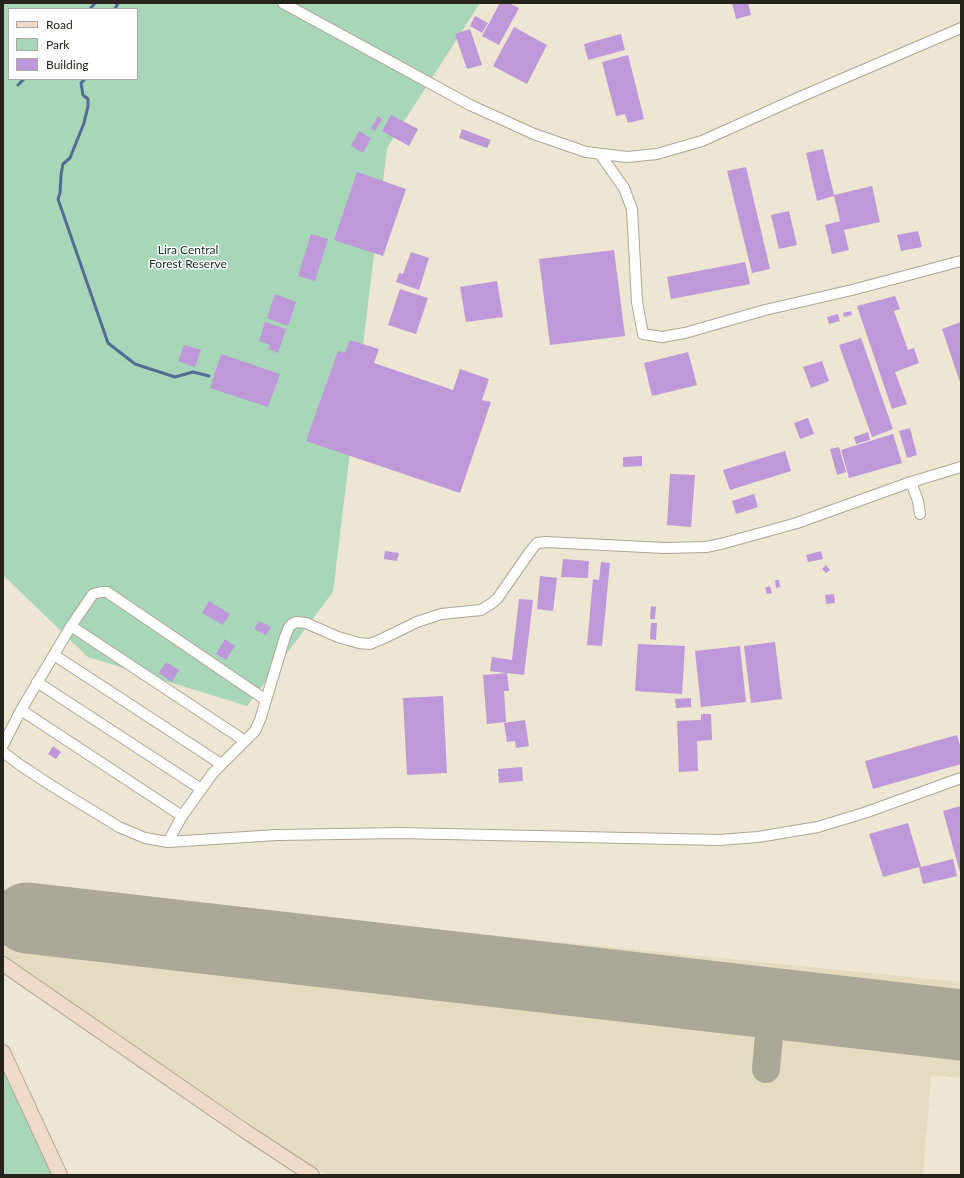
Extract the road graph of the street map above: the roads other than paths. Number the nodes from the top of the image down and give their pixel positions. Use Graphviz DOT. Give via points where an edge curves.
graph roads {
  1 [pos="284,3"];
  2 [pos="961,28"];
  3 [pos="600,154"];
  4 [pos="961,261"];
  5 [pos="961,467"];
  6 [pos="911,482"];
  7 [pos="920,514"];
  8 [pos="71,626"];
  9 [pos="54,655"];
  10 [pos="38,682"];
  11 [pos="266,700"];
  12 [pos="21,710"];
  13 [pos="245,741"];
  14 [pos="3,745"];
  15 [pos="3,752"];
  16 [pos="221,764"];
  17 [pos="961,778"];
  18 [pos="201,789"];
  19 [pos="182,816"];
  20 [pos="168,842"];
  21 [pos="3,964"];
  22 [pos="3,1052"];
  23 [pos="60,1175"];
  24 [pos="312,1175"];
  1 -- 3 [label="street" via="470,105 534,134 586,152"];
  2 -- 3 [label="street" via="702,141 642,156"];
  3 -- 4 [label="street" via="624,188 632,209 637,302 643,334 662,337 685,333 765,310"];
  5 -- 6 [label="street"];
  6 -- 7 [label="street"];
  6 -- 11 [label="street" via="797,522 706,547 537,543 528,552 497,599 481,610 441,614 370,644 338,637 306,623 296,622 289,627 285,637"];
  8 -- 9 [label="street"];
  8 -- 11 [label="street" via="93,594 107,592"];
  8 -- 13 [label="street"];
  9 -- 10 [label="street"];
  9 -- 16 [label="street"];
  10 -- 12 [label="street"];
  10 -- 18 [label="street"];
  11 -- 13 [label="street" via="255,731"];
  12 -- 14 [label="street"];
  12 -- 19 [label="street"];
  13 -- 16 [label="street"];
  15 -- 20 [label="street" via="119,827 146,838"];
  16 -- 18 [label="street"];
  17 -- 20 [label="street" via="868,812 818,827 758,837 719,840 399,833 277,835"];
  18 -- 19 [label="street"];
  19 -- 20 [label="street"];
  21 -- 24 [label="main road"];
  22 -- 23 [label="main road"];
}
